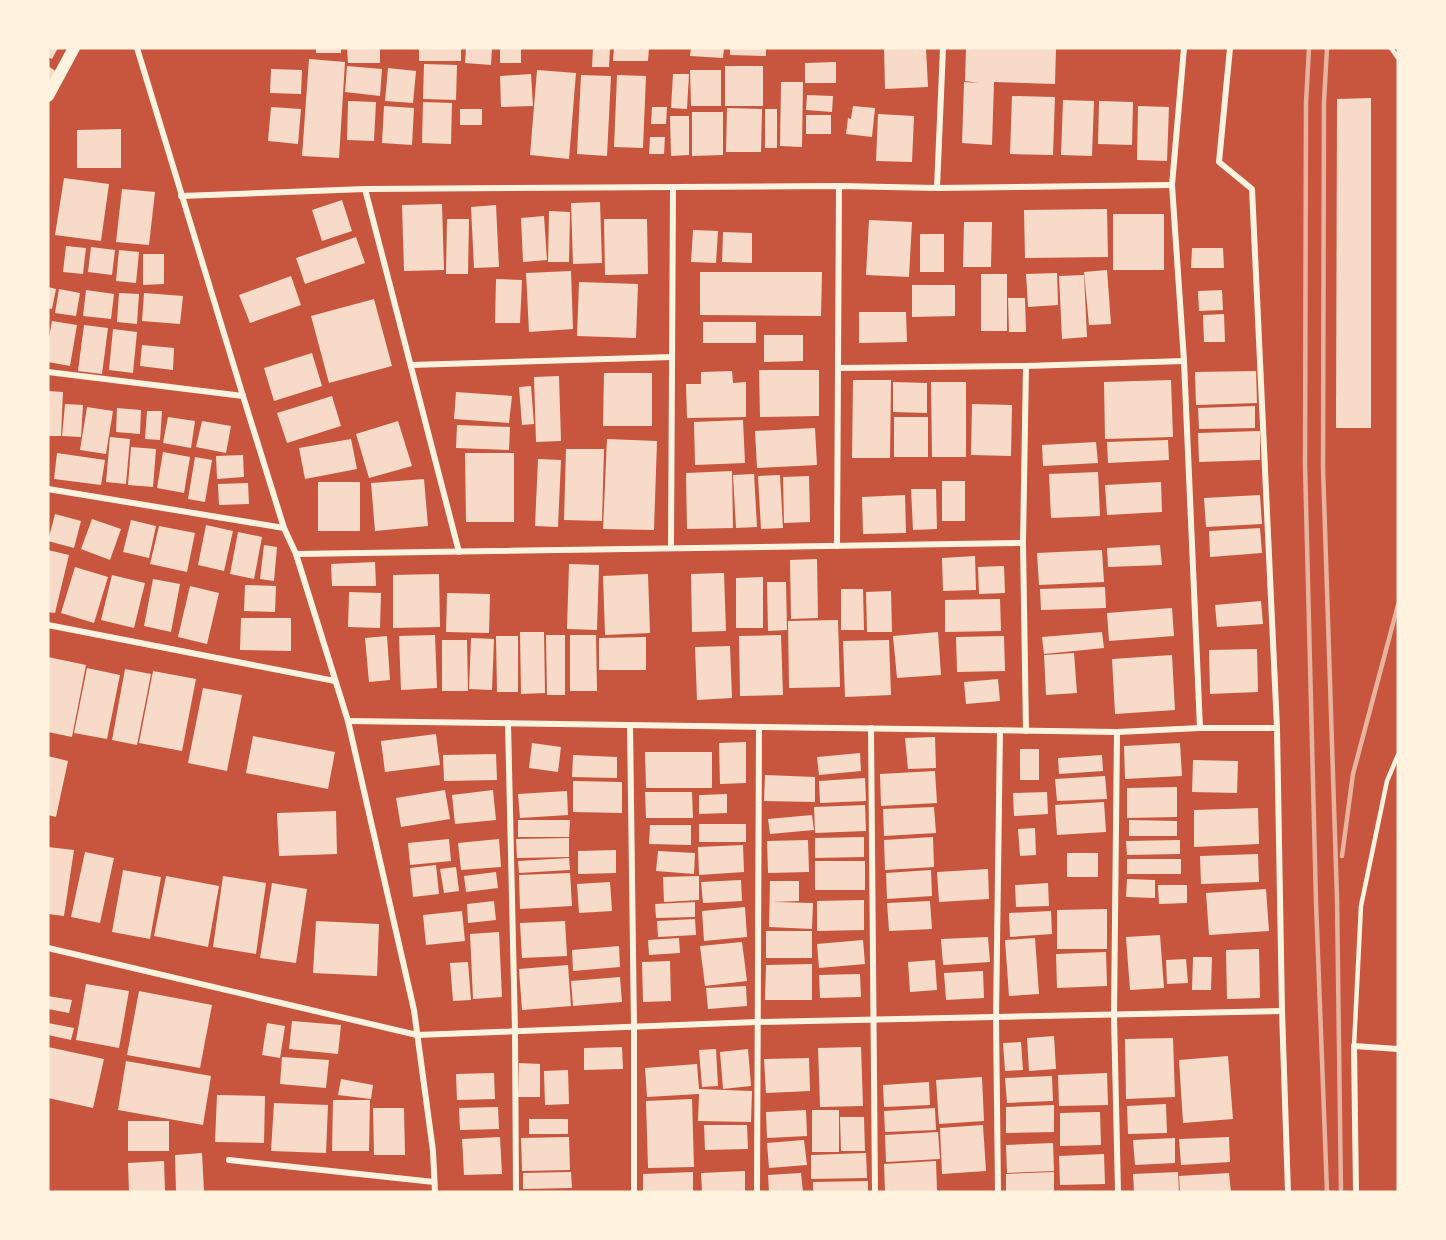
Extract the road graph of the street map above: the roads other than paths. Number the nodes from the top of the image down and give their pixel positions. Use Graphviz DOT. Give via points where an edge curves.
graph roads {
  1 [pos="74,48"];
  2 [pos="137,48"];
  3 [pos="943,48"];
  4 [pos="1184,48"];
  5 [pos="1230,48"];
  6 [pos="1391,48"];
  7 [pos="1398,58"];
  8 [pos="48,96"];
  9 [pos="1172,185"];
  10 [pos="839,186"];
  11 [pos="673,187"];
  12 [pos="937,188"];
  13 [pos="365,189"];
  14 [pos="181,196"];
  15 [pos="672,357"];
  16 [pos="1184,361"];
  17 [pos="411,365"];
  18 [pos="1026,366"];
  19 [pos="838,368"];
  20 [pos="48,372"];
  21 [pos="243,396"];
  22 [pos="48,489"];
  23 [pos="284,528"];
  24 [pos="1023,543"];
  25 [pos="837,546"];
  26 [pos="671,548"];
  27 [pos="459,552"];
  28 [pos="296,554"];
  29 [pos="48,625"];
  30 [pos="334,681"];
  31 [pos="348,721"];
  32 [pos="508,723"];
  33 [pos="630,725"];
  34 [pos="759,727"];
  35 [pos="871,728"];
  36 [pos="1200,728"];
  37 [pos="1277,728"];
  38 [pos="1000,730"];
  39 [pos="1026,731"];
  40 [pos="1116,732"];
  41 [pos="1398,755"];
  42 [pos="48,948"];
  43 [pos="1282,1011"];
  44 [pos="1114,1016"];
  45 [pos="996,1018"];
  46 [pos="872,1020"];
  47 [pos="757,1022"];
  48 [pos="634,1026"];
  49 [pos="515,1031"];
  50 [pos="417,1035"];
  51 [pos="1354,1046"];
  52 [pos="1398,1049"];
  53 [pos="229,1160"];
  54 [pos="434,1182"];
  55 [pos="435,1192"];
  56 [pos="516,1192"];
  57 [pos="634,1192"];
  58 [pos="757,1192"];
  59 [pos="875,1192"];
  60 [pos="998,1192"];
  61 [pos="1118,1192"];
  62 [pos="1288,1192"];
  63 [pos="1356,1192"];
  1 -- 8 [label="main road"];
  2 -- 14 [label="street"];
  3 -- 12 [label="street"];
  4 -- 9 [label="street"];
  5 -- 37 [label="street" via="1219,162 1252,189"];
  6 -- 7 [label="lane"];
  9 -- 12 [label="street"];
  9 -- 16 [label="street"];
  10 -- 11 [label="street"];
  10 -- 12 [label="street"];
  10 -- 19 [label="street"];
  11 -- 13 [label="street"];
  11 -- 15 [label="street"];
  13 -- 14 [label="street"];
  13 -- 17 [label="street"];
  14 -- 21 [label="street"];
  15 -- 17 [label="street"];
  15 -- 26 [label="street"];
  16 -- 18 [label="street"];
  16 -- 36 [label="street"];
  17 -- 27 [label="street"];
  18 -- 19 [label="street"];
  18 -- 24 [label="street"];
  19 -- 25 [label="street"];
  20 -- 21 [label="street"];
  21 -- 23 [label="street"];
  22 -- 23 [label="street"];
  23 -- 28 [label="street"];
  24 -- 25 [label="street"];
  24 -- 39 [label="street"];
  25 -- 26 [label="street"];
  26 -- 27 [label="street"];
  27 -- 28 [label="street"];
  28 -- 30 [label="street"];
  29 -- 30 [label="street"];
  30 -- 31 [label="street"];
  31 -- 32 [label="street"];
  31 -- 50 [label="street"];
  32 -- 33 [label="street"];
  32 -- 49 [label="street"];
  33 -- 34 [label="street"];
  33 -- 48 [label="street"];
  34 -- 35 [label="street"];
  34 -- 47 [label="street"];
  35 -- 38 [label="street"];
  35 -- 46 [label="street"];
  36 -- 37 [label="street"];
  36 -- 40 [label="street"];
  37 -- 43 [label="street"];
  38 -- 39 [label="street"];
  38 -- 45 [label="street"];
  39 -- 40 [label="street"];
  40 -- 44 [label="street"];
  41 -- 51 [label="lane" via="1387,781 1361,906"];
  42 -- 50 [label="street"];
  43 -- 44 [label="street"];
  43 -- 62 [label="street"];
  44 -- 45 [label="street"];
  44 -- 61 [label="street"];
  45 -- 46 [label="street"];
  45 -- 60 [label="street"];
  46 -- 47 [label="street"];
  46 -- 59 [label="street"];
  47 -- 48 [label="street"];
  47 -- 58 [label="street"];
  48 -- 49 [label="street"];
  48 -- 57 [label="street"];
  49 -- 50 [label="street"];
  49 -- 56 [label="street"];
  50 -- 54 [label="street"];
  51 -- 52 [label="street"];
  51 -- 63 [label="street"];
  53 -- 54 [label="street"];
  54 -- 55 [label="street"];
}
